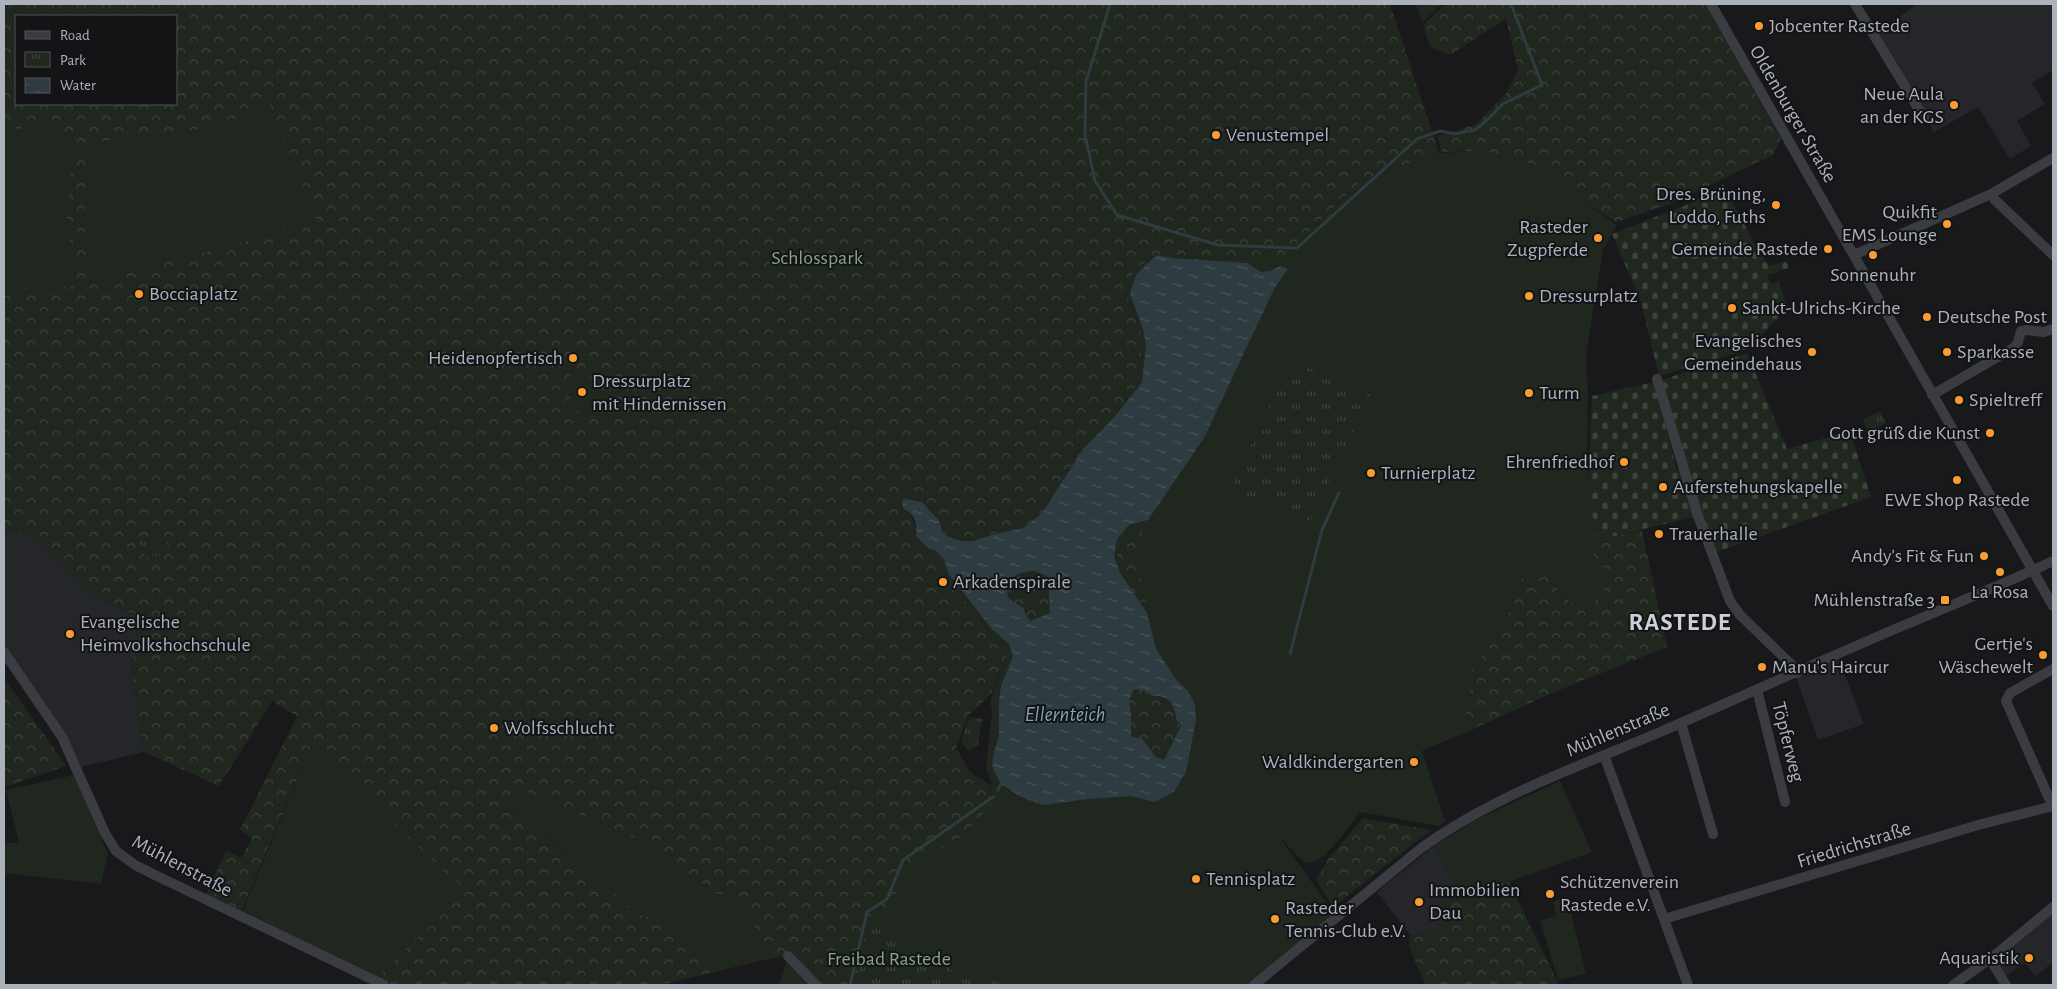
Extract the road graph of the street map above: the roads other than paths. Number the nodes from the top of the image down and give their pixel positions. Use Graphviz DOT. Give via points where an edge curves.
graph roads {
  1 [pos="1711,4"];
  2 [pos="1855,4"];
  3 [pos="1924,118"];
  4 [pos="2053,158"];
  5 [pos="1991,194"];
  6 [pos="2053,255"];
  7 [pos="1854,256"];
  8 [pos="2053,329"];
  9 [pos="1657,379"];
  10 [pos="1932,395"];
  11 [pos="2053,561"];
  12 [pos="2033,571"];
  13 [pos="2053,606"];
  14 [pos="4,652"];
  15 [pos="2053,668"];
  16 [pos="1798,673"];
  17 [pos="1757,690"];
  18 [pos="1681,723"];
  19 [pos="1604,755"];
  20 [pos="1786,802"];
  21 [pos="2053,806"];
  22 [pos="1713,834"];
  23 [pos="2053,906"];
  24 [pos="1664,919"];
  25 [pos="788,956"];
  26 [pos="1990,959"];
  27 [pos="384,985"];
  28 [pos="816,985"];
  29 [pos="1254,985"];
  30 [pos="1688,985"];
  31 [pos="1953,985"];
  32 [pos="2006,985"];
  1 -- 7 [label="street, Oldenburger Straße"];
  2 -- 3 [label="street"];
  4 -- 5 [label="street"];
  5 -- 6 [label="street"];
  5 -- 7 [label="street"];
  7 -- 10 [label="street, Oldenburger Straße"];
  8 -- 10 [label="street" via="2044,332 2024,330 2015,346"];
  9 -- 16 [label="street" via="1698,516 1730,601"];
  10 -- 12 [label="street, Oldenburger Straße"];
  11 -- 12 [label="street, Mühlenstraße"];
  12 -- 13 [label="street, Oldenburger Straße"];
  12 -- 16 [label="street, Mühlenstraße"];
  14 -- 27 [label="street, Mühlenstraße" via="62,737 116,851 135,865"];
  15 -- 21 [label="street" via="2010,693 2006,700"];
  16 -- 17 [label="street, Mühlenstraße"];
  17 -- 18 [label="street, Mühlenstraße"];
  17 -- 20 [label="street, Töpferweg"];
  18 -- 19 [label="street, Mühlenstraße"];
  18 -- 22 [label="street"];
  19 -- 24 [label="street"];
  19 -- 29 [label="street, Mühlenstraße" via="1512,796 1442,833"];
  21 -- 24 [label="street, Friedrichstraße"];
  23 -- 26 [label="street"];
  24 -- 30 [label="street"];
  25 -- 28 [label="street"];
  26 -- 31 [label="street"];
  26 -- 32 [label="street"];
}
